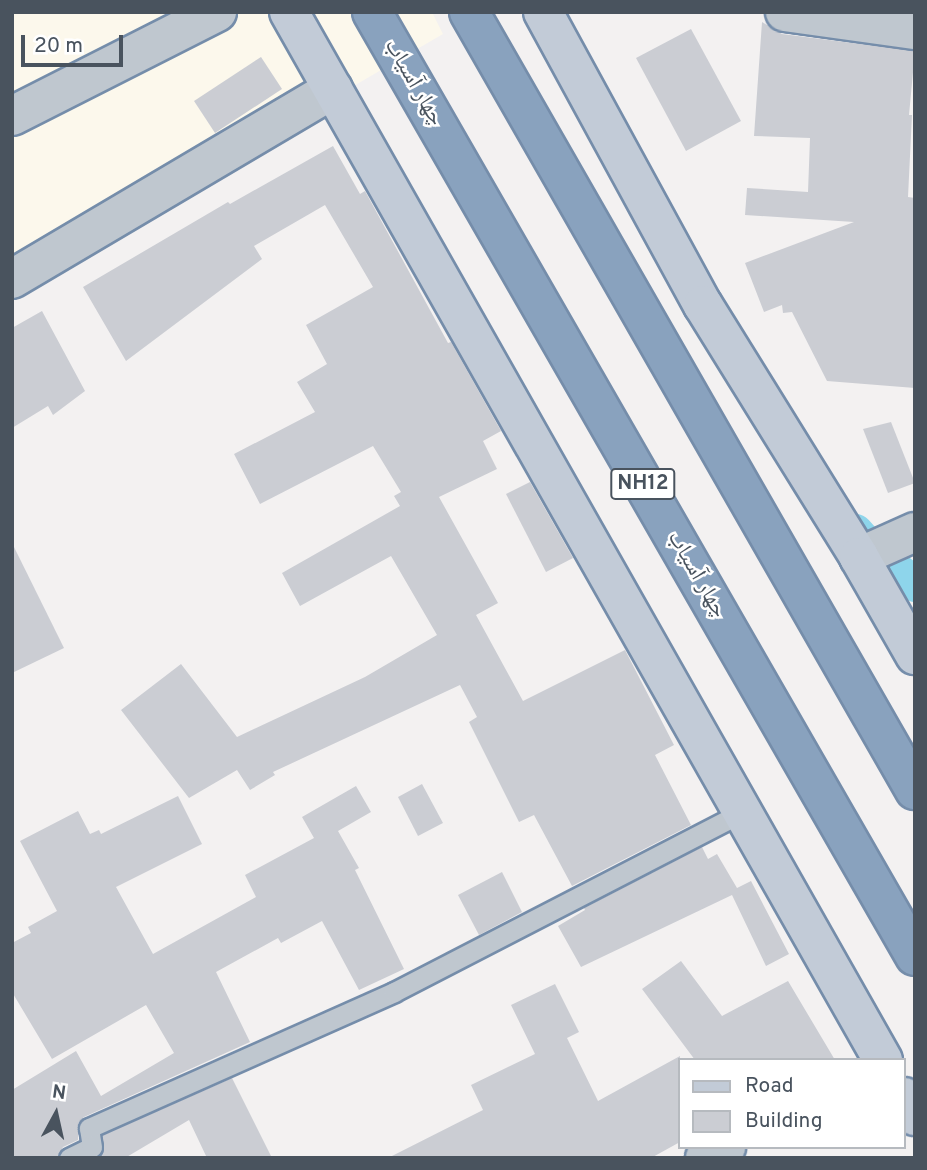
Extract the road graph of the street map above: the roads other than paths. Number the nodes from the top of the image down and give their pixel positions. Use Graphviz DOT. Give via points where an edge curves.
graph roads {
  1 [pos="217,12"];
  2 [pos="289,12"];
  3 [pos="372,12"];
  4 [pos="469,12"];
  5 [pos="543,12"];
  6 [pos="785,12"];
  7 [pos="915,30"];
  8 [pos="332,89"];
  9 [pos="12,116"];
  10 [pos="12,279"];
  11 [pos="907,535"];
  12 [pos="859,557"];
  13 [pos="915,655"];
  14 [pos="915,790"];
  15 [pos="743,812"];
  16 [pos="915,956"];
  17 [pos="882,1058"];
  18 [pos="906,1100"];
  19 [pos="915,1116"];
  20 [pos="722,1149"];
  21 [pos="69,1158"];
  22 [pos="705,1158"];
  1 -- 9 [label="street"];
  2 -- 8 [label="street"];
  3 -- 16 [label="highway, چهار آسیاب / NH12"];
  4 -- 14 [label="highway"];
  5 -- 12 [label="street" via="703,305"];
  6 -- 7 [label="street"];
  8 -- 10 [label="street"];
  8 -- 15 [label="street"];
  11 -- 12 [label="street"];
  12 -- 13 [label="street"];
  15 -- 17 [label="street"];
  15 -- 21 [label="lane" via="394,992 89,1128 92,1147"];
  18 -- 19 [label="street"];
  20 -- 22 [label="street"];
}
